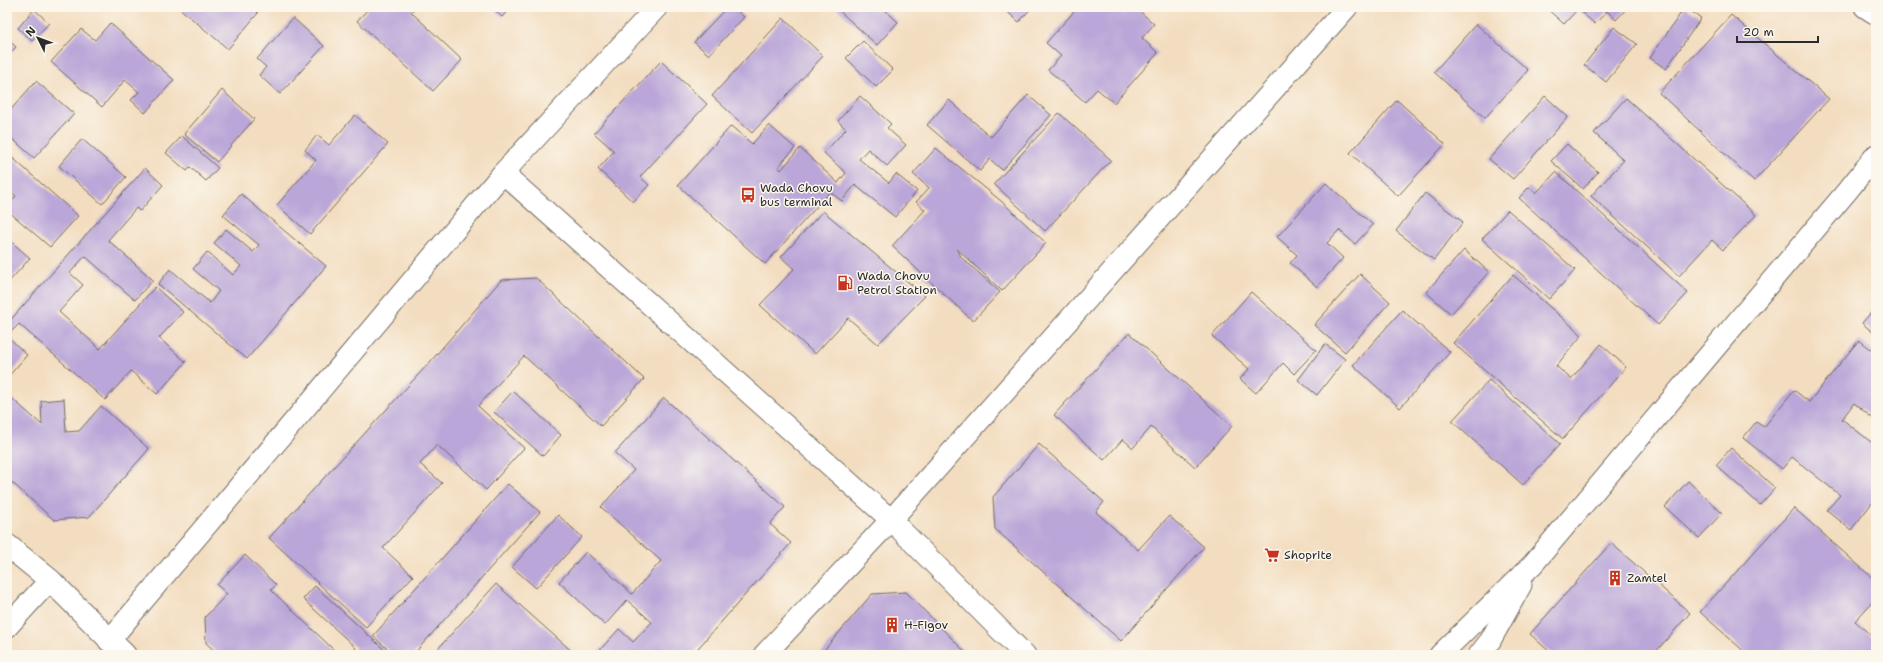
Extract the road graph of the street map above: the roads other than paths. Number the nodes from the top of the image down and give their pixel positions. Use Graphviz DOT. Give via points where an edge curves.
graph roads {
  1 [pos="657,7"];
  2 [pos="1347,7"];
  3 [pos="1865,7"];
  4 [pos="1876,14"];
  5 [pos="1876,155"];
  6 [pos="503,173"];
  7 [pos="891,520"];
  8 [pos="7,545"];
  9 [pos="1533,564"];
  10 [pos="50,580"];
  11 [pos="7,627"];
  12 [pos="109,641"];
  13 [pos="125,655"];
  14 [pos="764,655"];
  15 [pos="1026,655"];
  16 [pos="1440,655"];
  17 [pos="1479,655"];
  1 -- 6 [label="street"];
  2 -- 7 [label="street"];
  3 -- 4 [label="street"];
  5 -- 9 [label="street"];
  6 -- 7 [label="street"];
  6 -- 12 [label="street"];
  7 -- 14 [label="street"];
  7 -- 15 [label="street"];
  8 -- 10 [label="main road"];
  9 -- 16 [label="street"];
  9 -- 17 [label="street"];
  10 -- 11 [label="street"];
  10 -- 12 [label="main road"];
  12 -- 13 [label="main road"];
}
